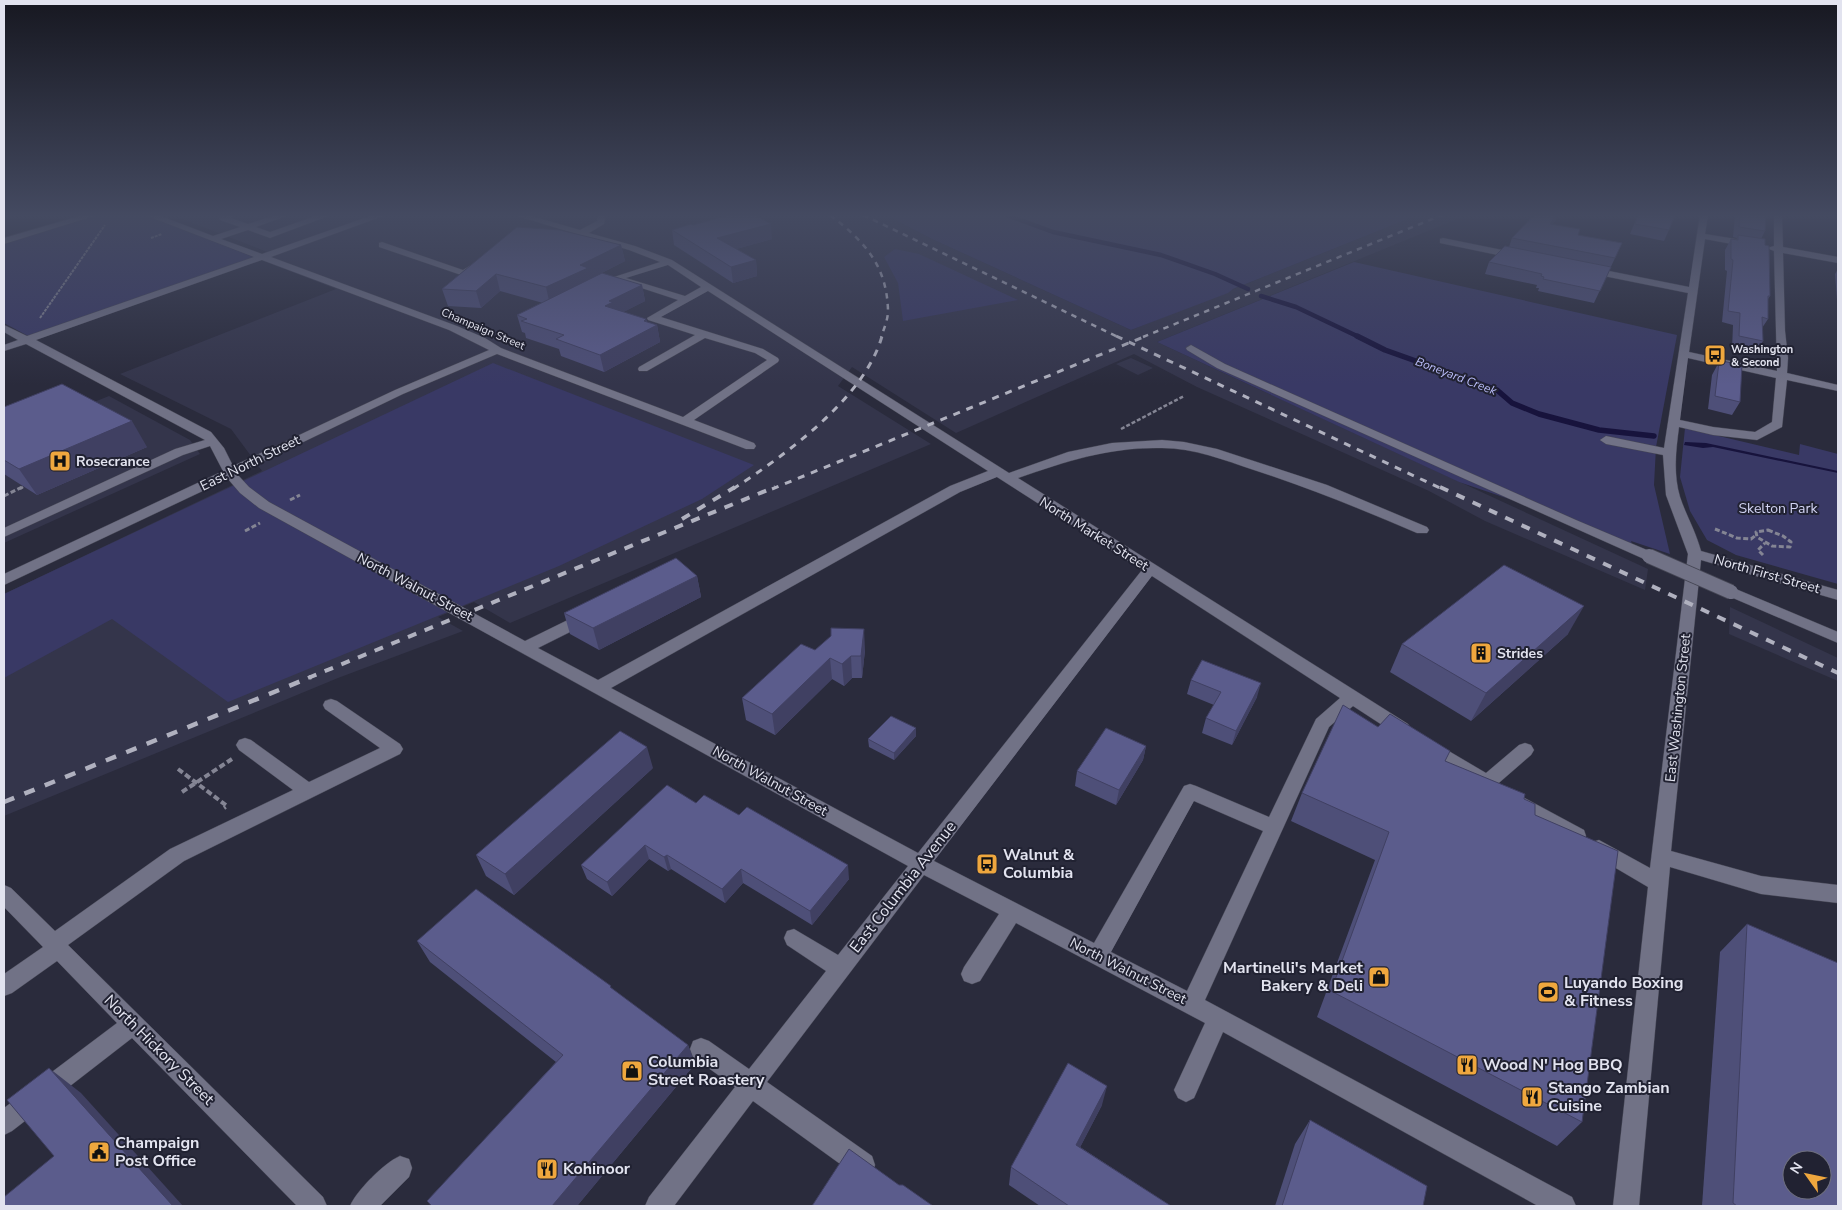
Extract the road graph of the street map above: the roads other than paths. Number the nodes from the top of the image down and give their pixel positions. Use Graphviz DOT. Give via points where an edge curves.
graph roads {
  1 [pos="221,271"];
  2 [pos="301,271"];
  3 [pos="639,271"];
  4 [pos="684,271"];
  5 [pos="1597,271"];
  6 [pos="1696,271"];
  7 [pos="1780,271"];
  8 [pos="708,287"];
  9 [pos="1693,290"];
  10 [pos="685,299"];
  11 [pos="4,328"];
  12 [pos="704,334"];
  13 [pos="27,340"];
  14 [pos="4,348"];
  15 [pos="1191,348"];
  16 [pos="497,350"];
  17 [pos="1684,354"];
  18 [pos="643,369"];
  19 [pos="1782,376"];
  20 [pos="1838,388"];
  21 [pos="685,422"];
  22 [pos="1674,422"];
  23 [pos="1606,440"];
  24 [pos="213,441"];
  25 [pos="750,446"];
  26 [pos="1669,453"];
  27 [pos="230,472"];
  28 [pos="1002,475"];
  29 [pos="1422,530"];
  30 [pos="4,533"];
  31 [pos="1695,554"];
  32 [pos="1150,569"];
  33 [pos="4,580"];
  34 [pos="1838,595"];
  35 [pos="598,612"];
  36 [pos="1838,638"];
  37 [pos="526,647"];
  38 [pos="599,686"];
  39 [pos="1352,697"];
  40 [pos="331,705"];
  41 [pos="247,746"];
  42 [pos="1525,750"];
  43 [pos="1496,789"];
  44 [pos="308,791"];
  45 [pos="1273,828"];
  46 [pos="1662,856"];
  47 [pos="921,864"];
  48 [pos="1658,883"];
  49 [pos="4,894"];
  50 [pos="1838,894"];
  51 [pos="1012,911"];
  52 [pos="794,938"];
  53 [pos="55,946"];
  54 [pos="1098,956"];
  55 [pos="840,968"];
  56 [pos="972,974"];
  57 [pos="4,986"];
  58 [pos="1192,1005"];
  59 [pos="1218,1018"];
  60 [pos="133,1024"];
  61 [pos="701,1049"];
  62 [pos="751,1085"];
  63 [pos="1186,1090"];
  64 [pos="4,1123"];
  65 [pos="400,1168"];
  66 [pos="884,1180"];
  67 [pos="314,1206"];
  68 [pos="363,1206"];
  69 [pos="658,1206"];
  70 [pos="1562,1206"];
  71 [pos="1626,1206"];
  1 -- 13 [label="street"];
  2 -- 16 [label="street, Champaign Street" via="453,328"];
  3 -- 10 [label="street" via="612,280"];
  4 -- 8 [label="street, North Market Street"];
  5 -- 9 [label="street"];
  6 -- 9 [label="street, East Washington Street"];
  7 -- 19 [label="street"];
  8 -- 10 [label="street"];
  8 -- 28 [label="street, North Market Street"];
  9 -- 17 [label="street, East Washington Street"];
  10 -- 12 [label="street" via="652,318"];
  11 -- 13 [label="street, North Walnut Street"];
  12 -- 18 [label="street"];
  12 -- 21 [label="street" via="760,351 774,360"];
  13 -- 14 [label="street"];
  13 -- 24 [label="street, North Walnut Street" via="196,427"];
  15 -- 36 [label="street, bridge" via="1230,370 1571,523"];
  16 -- 21 [label="street, Champaign Street"];
  16 -- 27 [label="street, East North Street" via="399,392"];
  17 -- 19 [label="street"];
  17 -- 22 [label="street, East Washington Street"];
  19 -- 20 [label="street"];
  19 -- 22 [label="street" via="1778,424 1757,436 1713,432"];
  21 -- 25 [label="street, Champaign Street"];
  22 -- 26 [label="street, East Washington Street"];
  23 -- 26 [label="street"];
  24 -- 27 [label="street, North Walnut Street" via="222,452"];
  24 -- 30 [label="street" via="179,452"];
  26 -- 31 [label="street, East Washington Street" via="1669,477 1674,497"];
  27 -- 33 [label="street, East North Street"];
  27 -- 37 [label="street, North Walnut Street" via="242,488 264,505"];
  28 -- 29 [label="street" via="1112,447 1184,446 1213,452 1322,488"];
  28 -- 32 [label="street, North Market Street"];
  28 -- 38 [label="street" via="955,489"];
  31 -- 34 [label="street, North First Street"];
  31 -- 46 [label="street, East Washington Street"];
  32 -- 39 [label="street, North Market Street"];
  32 -- 47 [label="street, East Columbia Avenue"];
  35 -- 37 [label="street"];
  37 -- 38 [label="street, North Walnut Street"];
  38 -- 47 [label="street, North Walnut Street"];
  39 -- 43 [label="street, North Market Street"];
  39 -- 45 [label="street" via="1322,723"];
  40 -- 44 [label="street" via="394,749"];
  41 -- 44 [label="street"];
  42 -- 43 [label="street"];
  43 -- 48 [label="street, North Market Street"];
  44 -- 53 [label="street" via="177,854"];
  45 -- 54 [label="street" via="1190,791"];
  45 -- 58 [label="street"];
  46 -- 48 [label="street, East Washington Street"];
  46 -- 50 [label="street" via="1761,885"];
  47 -- 51 [label="street, North Walnut Street"];
  47 -- 55 [label="street, East Columbia Avenue"];
  48 -- 71 [label="street, East Washington Street"];
  49 -- 53 [label="street, North Hickory Street"];
  51 -- 54 [label="street, North Walnut Street"];
  51 -- 56 [label="street"];
  52 -- 55 [label="street"];
  53 -- 57 [label="street"];
  53 -- 60 [label="street, North Hickory Street"];
  54 -- 58 [label="street, North Walnut Street"];
  55 -- 62 [label="street, East Columbia Avenue"];
  58 -- 59 [label="street, North Walnut Street"];
  59 -- 63 [label="street"];
  59 -- 70 [label="street, North Walnut Street"];
  60 -- 64 [label="street"];
  60 -- 67 [label="street, North Hickory Street"];
  61 -- 62 [label="street"];
  62 -- 66 [label="street"];
  62 -- 69 [label="street, East Columbia Avenue"];
  65 -- 68 [label="street"];
}
